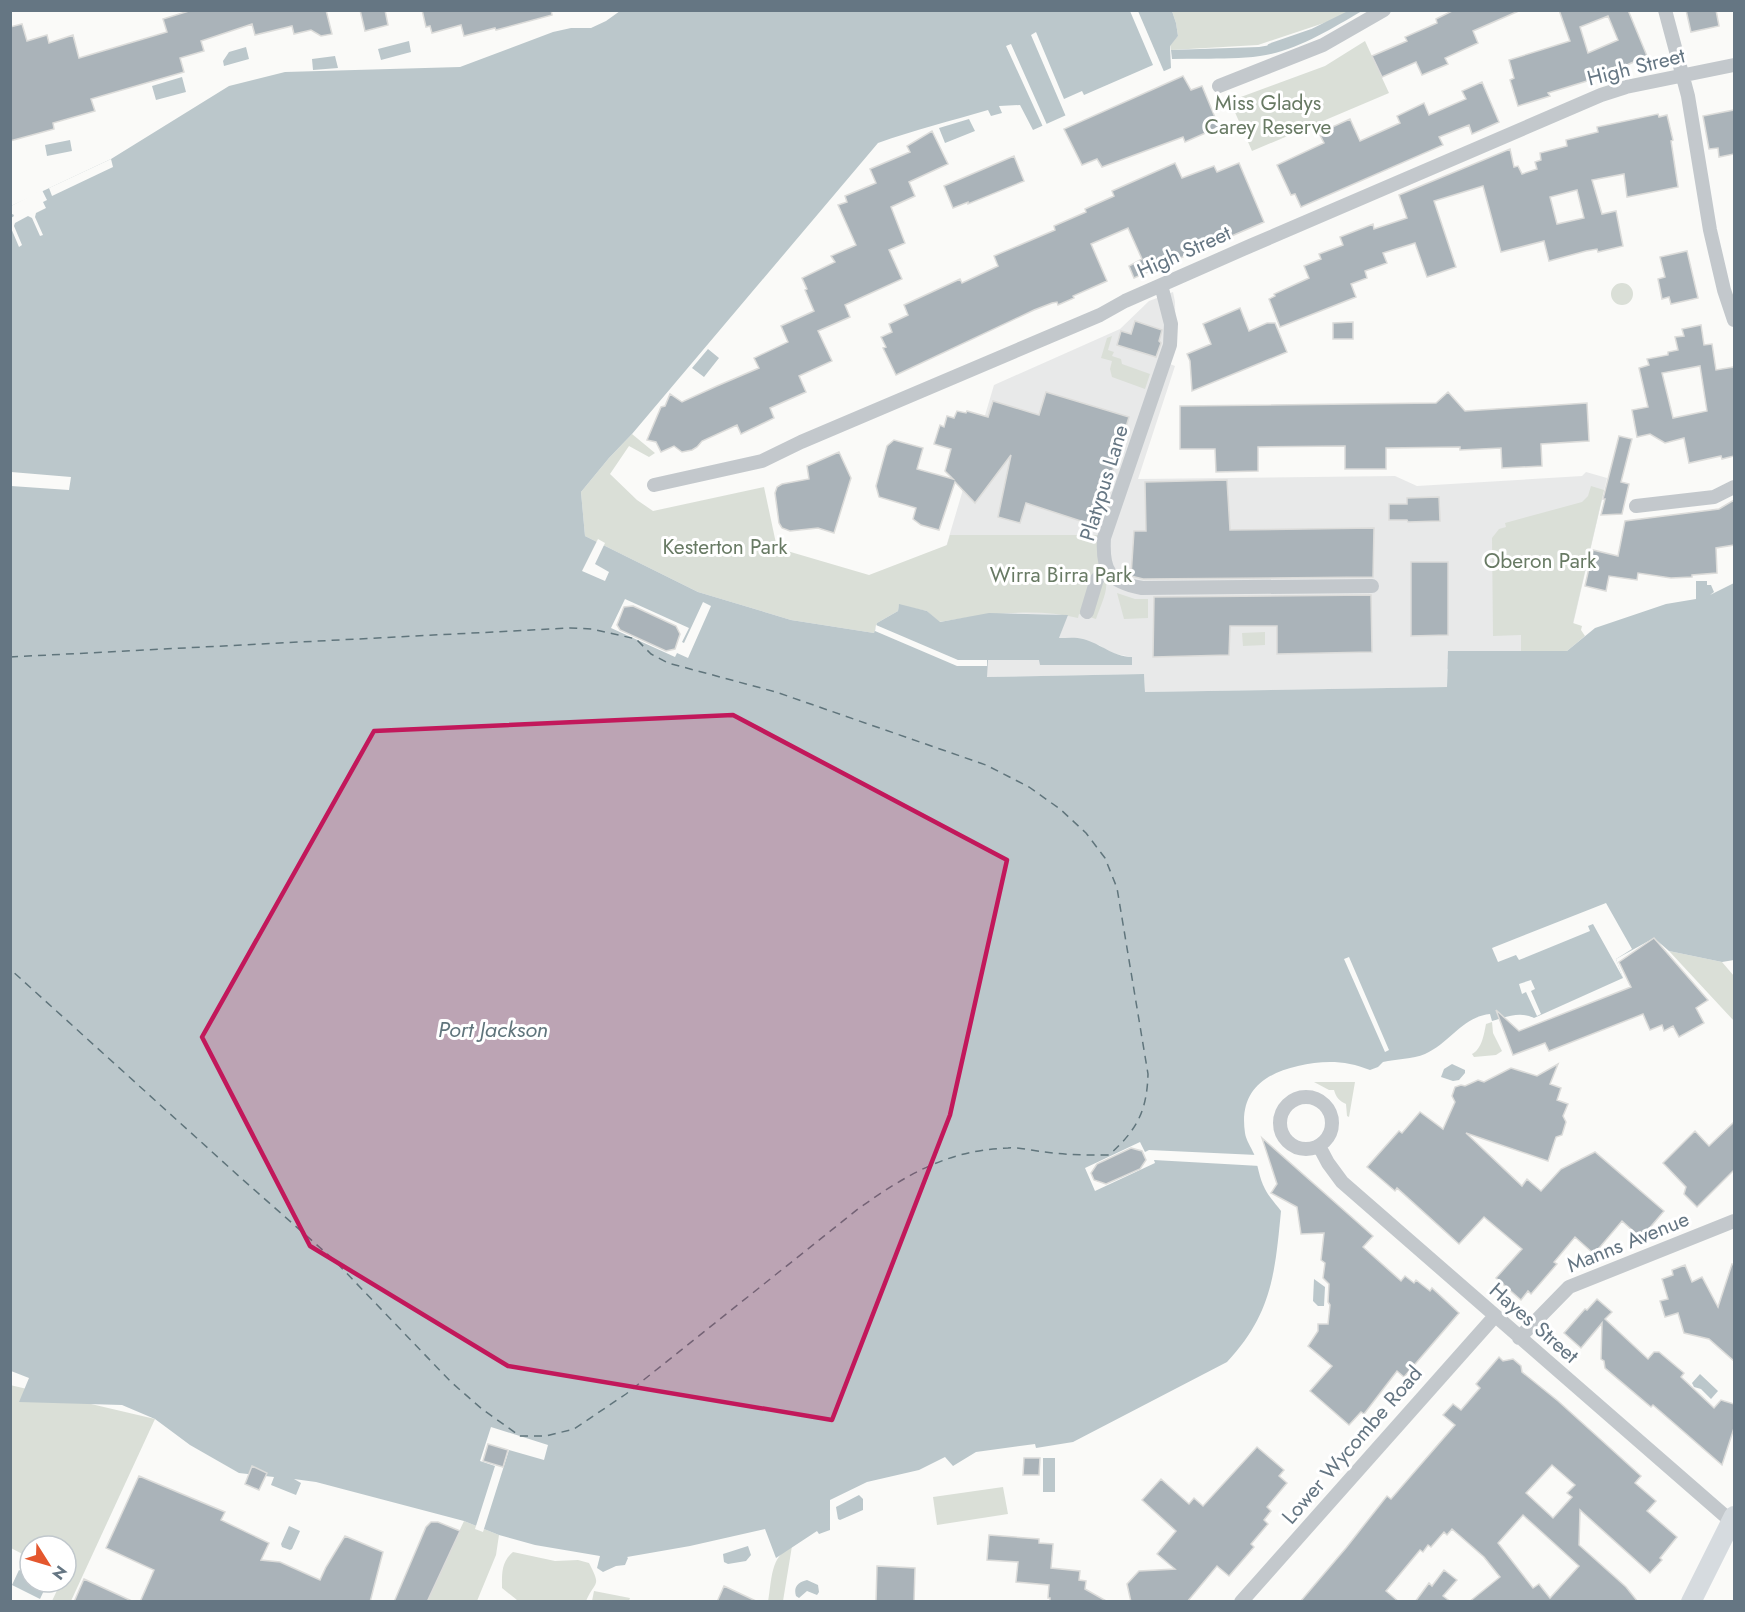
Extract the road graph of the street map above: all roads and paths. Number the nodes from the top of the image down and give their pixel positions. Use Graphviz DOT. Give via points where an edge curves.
graph roads {
  1 [pos="1384,10"];
  2 [pos="1665,10"];
  3 [pos="1734,65"];
  4 [pos="1682,76"];
  5 [pos="1219,86"];
  6 [pos="1161,285"];
  7 [pos="1734,320"];
  8 [pos="654,484"];
  9 [pos="1734,487"];
  10 [pos="1636,506"];
  11 [pos="1107,569"];
  12 [pos="1372,586"];
  13 [pos="1087,612"];
  14 [pos="1319,1146"];
  15 [pos="1734,1221"];
  16 [pos="1495,1316"];
  17 [pos="1519,1338"];
  18 [pos="1733,1519"];
  19 [pos="1241,1602"];
  20 [pos="1690,1602"];
  1 -- 5 [label="street" via="1323,45"];
  2 -- 4 [label="street"];
  3 -- 4 [label="street, High Street"];
  4 -- 6 [label="street, High Street" via="1601,95"];
  4 -- 7 [label="street" via="1710,230"];
  6 -- 8 [label="street, High Street" via="762,461"];
  6 -- 11 [label="street, Platypus Lane" via="1171,324 1170,345 1104,538"];
  9 -- 10 [label="street" via="1714,497"];
  11 -- 12 [label="street, Platypus Lane" via="1117,581 1142,588"];
  11 -- 13 [label="street" via="1097,579"];
  14 -- 16 [label="street, Hayes Street" via="1342,1182"];
  15 -- 17 [label="street, Manns Avenue" via="1569,1287"];
  16 -- 17 [label="street, Hayes Street"];
  16 -- 19 [label="street, Lower Wycombe Road"];
  17 -- 18 [label="street, Hayes Street"];
  18 -- 20 [label="main road"];
}
